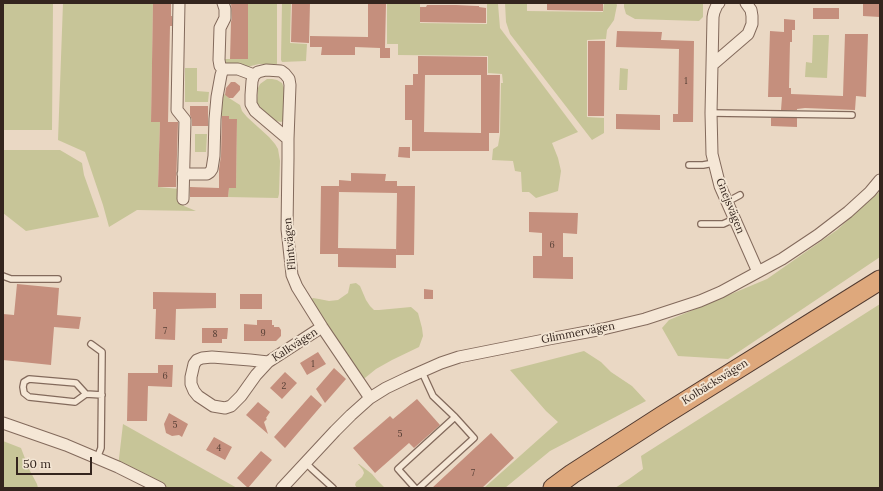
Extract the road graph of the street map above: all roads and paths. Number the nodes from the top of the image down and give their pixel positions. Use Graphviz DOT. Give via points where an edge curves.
graph roads {
  1 [pos="179,3"];
  2 [pos="223,3"];
  3 [pos="719,3"];
  4 [pos="746,3"];
  5 [pos="712,65"];
  6 [pos="223,69"];
  7 [pos="254,75"];
  8 [pos="711,112"];
  9 [pos="852,115"];
  10 [pos="288,139"];
  11 [pos="714,163"];
  12 [pos="689,165"];
  13 [pos="183,174"];
  14 [pos="880,180"];
  15 [pos="740,196"];
  16 [pos="183,199"];
  17 [pos="727,202"];
  18 [pos="734,218"];
  19 [pos="701,224"];
  20 [pos="758,272"];
  21 [pos="3,276"];
  22 [pos="58,279"];
  23 [pos="880,280"];
  24 [pos="880,295"];
  25 [pos="322,327"];
  26 [pos="91,344"];
  27 [pos="268,362"];
  28 [pos="422,372"];
  29 [pos="86,394"];
  30 [pos="102,395"];
  31 [pos="370,398"];
  32 [pos="456,417"];
  33 [pos="3,423"];
  34 [pos="97,458"];
  35 [pos="306,463"];
  36 [pos="160,488"];
  37 [pos="282,488"];
  38 [pos="333,488"];
  39 [pos="415,488"];
  40 [pos="420,488"];
  41 [pos="553,488"];
  42 [pos="575,488"];
  1 -- 13 [label="street" via="177,110 185,120"];
  2 -- 6 [label="street" via="225,18 220,28 219,60"];
  3 -- 5 [label="street, Gnejsvägen" via="713,17"];
  4 -- 5 [label="street" via="752,16 748,34"];
  5 -- 8 [label="street, Gnejsvägen"];
  6 -- 7 [label="street"];
  6 -- 13 [label="street" via="217,98 212,169 207,174"];
  7 -- 10 [label="street" via="251,104 255,112"];
  7 -- 10 [label="street, Flintvägen" via="274,70 286,74 289,79"];
  8 -- 9 [label="lane"];
  8 -- 11 [label="street, Gnejsvägen"];
  10 -- 25 [label="street, Flintvägen" via="287,229 292,275"];
  11 -- 12 [label="lane"];
  11 -- 17 [label="street, Gnejsvägen"];
  13 -- 16 [label="street"];
  14 -- 20 [label="street, Glimmervägen" via="848,212 818,235"];
  15 -- 17 [label="lane"];
  17 -- 18 [label="street, Gnejsvägen"];
  18 -- 19 [label="lane" via="723,224"];
  18 -- 20 [label="street, Gnejsvägen"];
  20 -- 28 [label="street, Glimmervägen" via="700,301 645,320 459,357"];
  21 -- 22 [label="lane" via="11,279"];
  23 -- 41 [label="highway, Kolbäcksvägen" via="662,416"];
  24 -- 42 [label="highway, Kolbäcksvägen"];
  25 -- 27 [label="street, Kalkvägen"];
  25 -- 31 [label="street, Flintvägen"];
  26 -- 30 [label="lane" via="102,352"];
  27 -- 27 [label="street, Kalkvägen" via="202,358 194,364 191,377 194,391 202,400 213,406 231,406"];
  28 -- 31 [label="street, Glimmervägen"];
  28 -- 32 [label="lane" via="433,396"];
  29 -- 29 [label="lane" via="75,402 36,398 24,393 23,387 28,379 76,383"];
  29 -- 30 [label="lane"];
  30 -- 34 [label="lane" via="101,448"];
  31 -- 35 [label="street, Glimmervägen"];
  32 -- 39 [label="lane" via="398,469"];
  32 -- 40 [label="lane" via="474,438"];
  33 -- 34 [label="street"];
  34 -- 36 [label="street"];
  35 -- 37 [label="street, Glimmervägen"];
  35 -- 38 [label="lane"];
}
